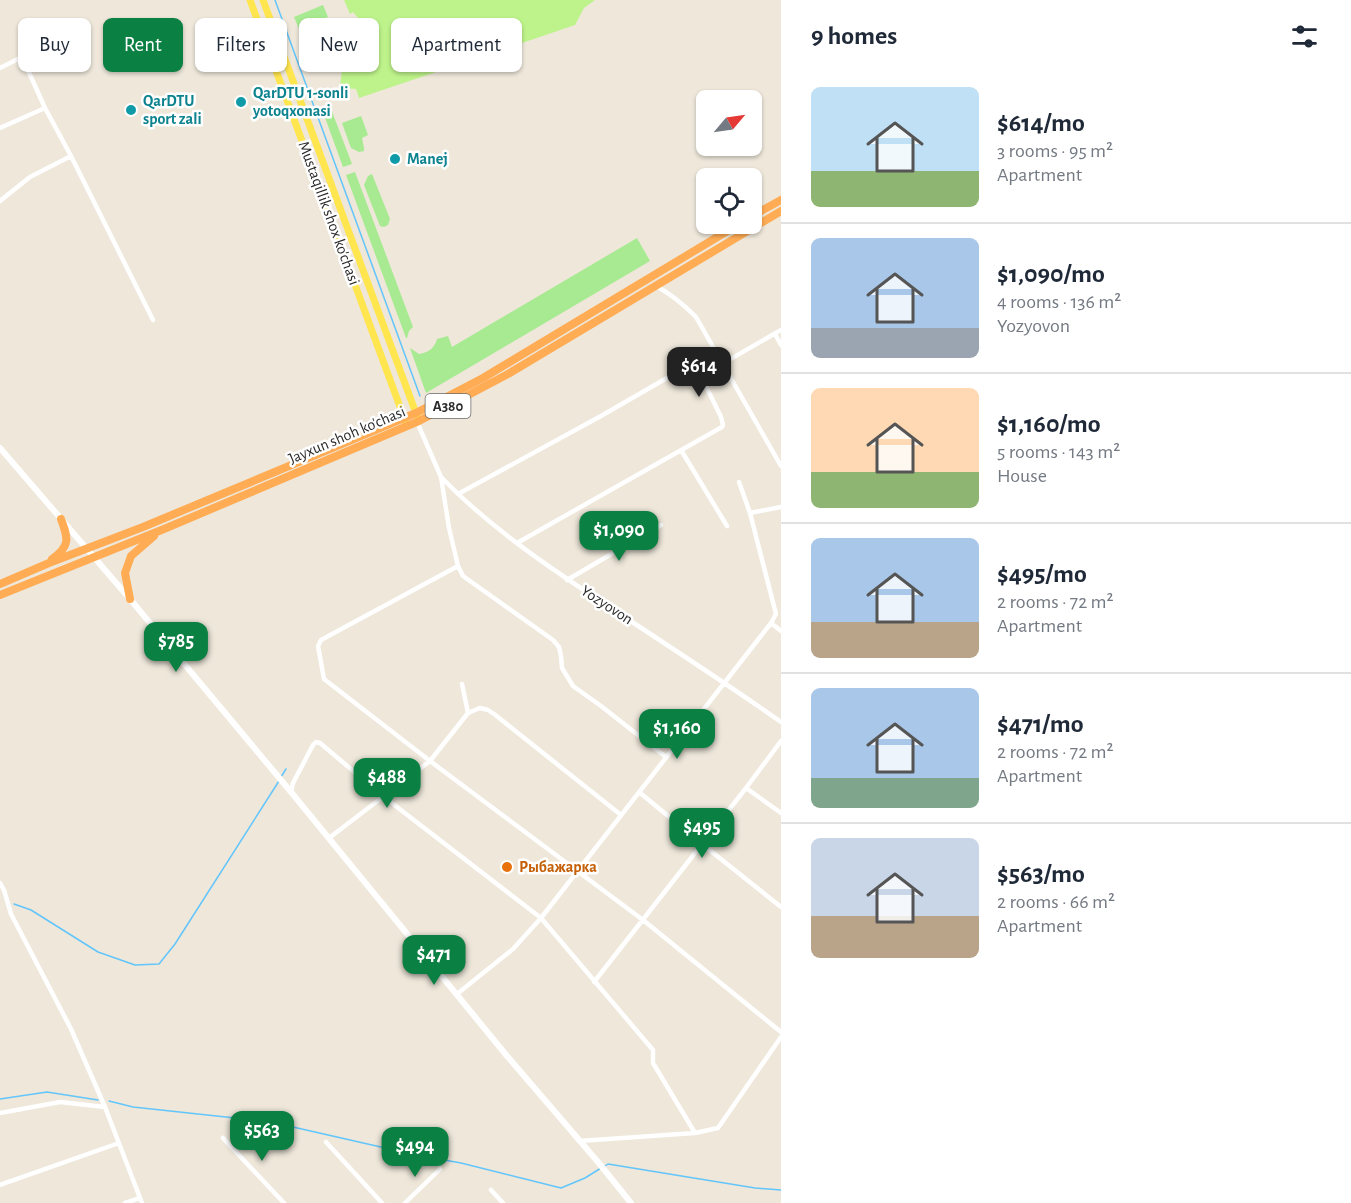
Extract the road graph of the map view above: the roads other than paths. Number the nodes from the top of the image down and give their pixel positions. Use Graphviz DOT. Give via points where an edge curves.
graph roads {
  1 [pos="250,0"];
  2 [pos="263,0"];
  3 [pos="0,68"];
  4 [pos="45,108"];
  5 [pos="0,128"];
  6 [pos="71,156"];
  7 [pos="781,200"];
  8 [pos="0,201"];
  9 [pos="762,210"];
  10 [pos="781,211"];
  11 [pos="722,234"];
  12 [pos="656,286"];
  13 [pos="153,320"];
  14 [pos="781,330"];
  15 [pos="775,334"];
  16 [pos="781,345"];
  17 [pos="722,363"];
  18 [pos="701,376"];
  19 [pos="417,418"];
  20 [pos="406,422"];
  21 [pos="0,448"];
  22 [pos="681,450"];
  23 [pos="781,466"];
  24 [pos="441,477"];
  25 [pos="739,482"];
  26 [pos="458,494"];
  27 [pos="781,507"];
  28 [pos="750,513"];
  29 [pos="61,519"];
  30 [pos="661,525"];
  31 [pos="727,526"];
  32 [pos="164,529"];
  33 [pos="516,543"];
  34 [pos="87,549"];
  35 [pos="94,557"];
  36 [pos="458,566"];
  37 [pos="31,571"];
  38 [pos="567,579"];
  39 [pos="0,584"];
  40 [pos="0,594"];
  41 [pos="130,599"];
  42 [pos="771,623"];
  43 [pos="781,631"];
  44 [pos="725,682"];
  45 [pos="462,684"];
  46 [pos="468,712"];
  47 [pos="781,722"];
  48 [pos="781,741"];
  49 [pos="666,757"];
  50 [pos="430,761"];
  51 [pos="747,788"];
  52 [pos="291,792"];
  53 [pos="639,792"];
  54 [pos="384,797"];
  55 [pos="781,813"];
  56 [pos="621,815"];
  57 [pos="328,838"];
  58 [pos="702,844"];
  59 [pos="577,870"];
  60 [pos="0,883"];
  61 [pos="781,907"];
  62 [pos="541,918"];
  63 [pos="643,920"];
  64 [pos="594,982"];
  65 [pos="457,994"];
  66 [pos="781,1032"];
  67 [pos="781,1036"];
  68 [pos="105,1107"];
  69 [pos="0,1113"];
  70 [pos="695,1133"];
  71 [pos="223,1138"];
  72 [pos="579,1140"];
  73 [pos="326,1142"];
  74 [pos="118,1143"];
  75 [pos="440,1169"];
  76 [pos="0,1185"];
  77 [pos="491,1190"];
  78 [pos="141,1200"];
  79 [pos="125,1203"];
  80 [pos="285,1203"];
  81 [pos="382,1203"];
  82 [pos="405,1203"];
  83 [pos="503,1203"];
  84 [pos="632,1203"];
  1 -- 20 [label="main road, Mustaqillik shox ko'chasi"];
  2 -- 19 [label="main road, Mustaqillik shox ko'chasi"];
  3 -- 4 [label="street" via="22,57"];
  4 -- 5 [label="street"];
  4 -- 6 [label="street"];
  6 -- 8 [label="street" via="35,173"];
  6 -- 13 [label="street"];
  7 -- 9 [label="highway"];
  10 -- 12 [label="highway, Jayxun shoh ko'chasi / A380"];
  11 -- 19 [label="highway, Jayxun shoh ko'chasi / A380"];
  12 -- 17 [label="street" via="696,317"];
  12 -- 19 [label="highway, Jayxun shoh ko'chasi / A380" via="508,374"];
  14 -- 15 [label="street"];
  15 -- 16 [label="street"];
  15 -- 17 [label="street"];
  17 -- 18 [label="street"];
  17 -- 23 [label="street"];
  18 -- 22 [label="street" via="723,424"];
  18 -- 26 [label="street" via="686,367"];
  19 -- 20 [label="highway, Jayxun shoh ko'chasi / A380"];
  19 -- 24 [label="street"];
  20 -- 32 [label="highway, Jayxun shoh ko'chasi / A380"];
  20 -- 34 [label="highway, Jayxun shoh ko'chasi / A380"];
  21 -- 29 [label="main road"];
  22 -- 31 [label="street"];
  22 -- 33 [label="street"];
  24 -- 26 [label="street, Yozyovon"];
  24 -- 36 [label="street"];
  25 -- 28 [label="street"];
  26 -- 33 [label="street, Yozyovon"];
  27 -- 28 [label="street"];
  28 -- 42 [label="street" via="776,609"];
  29 -- 34 [label="main road"];
  29 -- 37 [label="highway" via="67,543 62,552"];
  30 -- 38 [label="street"];
  32 -- 35 [label="highway, Jayxun shoh ko'chasi / A380"];
  32 -- 41 [label="highway" via="131,556 125,573"];
  33 -- 38 [label="street, Yozyovon"];
  34 -- 35 [label="main road"];
  34 -- 37 [label="highway, Jayxun shoh ko'chasi / A380"];
  35 -- 40 [label="highway, Jayxun shoh ko'chasi / A380"];
  35 -- 41 [label="main road"];
  36 -- 49 [label="street" via="474,585 553,640 573,686"];
  36 -- 50 [label="street" via="321,640 318,646 324,678"];
  37 -- 39 [label="highway, Jayxun shoh ko'chasi / A380"];
  38 -- 44 [label="street, Yozyovon"];
  41 -- 52 [label="main road"];
  42 -- 43 [label="street"];
  42 -- 44 [label="street"];
  44 -- 47 [label="street, Yozyovon"];
  44 -- 49 [label="street"];
  45 -- 46 [label="street"];
  46 -- 50 [label="street"];
  46 -- 56 [label="street" via="480,708 494,714"];
  48 -- 51 [label="street"];
  49 -- 53 [label="street"];
  50 -- 54 [label="street"];
  50 -- 59 [label="street"];
  51 -- 55 [label="street"];
  51 -- 58 [label="street"];
  52 -- 54 [label="street" via="316,742"];
  52 -- 57 [label="main road"];
  53 -- 56 [label="street"];
  53 -- 58 [label="street"];
  54 -- 57 [label="street"];
  54 -- 62 [label="street"];
  56 -- 59 [label="street"];
  57 -- 65 [label="main road"];
  58 -- 61 [label="street"];
  58 -- 63 [label="street"];
  59 -- 62 [label="street"];
  59 -- 63 [label="street"];
  60 -- 68 [label="street" via="10,914 71,1029"];
  62 -- 64 [label="street"];
  62 -- 65 [label="street" via="513,949"];
  63 -- 64 [label="street"];
  63 -- 66 [label="street"];
  64 -- 70 [label="street" via="653,1050 653,1063"];
  65 -- 72 [label="main road"];
  67 -- 70 [label="street" via="718,1128"];
  68 -- 69 [label="street" via="60,1102"];
  68 -- 74 [label="street"];
  70 -- 72 [label="street"];
  71 -- 80 [label="street"];
  72 -- 84 [label="main road"];
  73 -- 81 [label="street"];
  74 -- 76 [label="street"];
  74 -- 78 [label="street"];
  75 -- 82 [label="street"];
  77 -- 83 [label="street"];
  78 -- 79 [label="street"];
}
